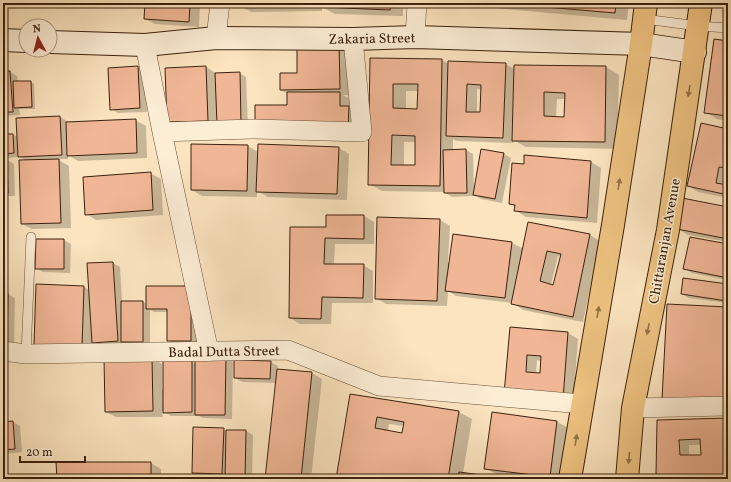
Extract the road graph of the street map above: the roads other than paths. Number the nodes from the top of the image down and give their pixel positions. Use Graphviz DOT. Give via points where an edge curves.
graph roads {
  1 [pos="220,3"];
  2 [pos="417,3"];
  3 [pos="701,3"];
  4 [pos="645,11"];
  5 [pos="698,26"];
  6 [pos="728,28"];
  7 [pos="415,37"];
  8 [pos="216,38"];
  9 [pos="353,39"];
  10 [pos="3,40"];
  11 [pos="18,41"];
  12 [pos="58,42"];
  13 [pos="641,44"];
  14 [pos="145,45"];
  15 [pos="695,52"];
  16 [pos="162,132"];
  17 [pos="31,238"];
  18 [pos="3,351"];
  19 [pos="209,352"];
  20 [pos="26,354"];
  21 [pos="582,404"];
  22 [pos="728,406"];
  23 [pos="633,408"];
  24 [pos="570,479"];
  25 [pos="627,479"];
  1 -- 8 [label="street"];
  2 -- 7 [label="street"];
  3 -- 5 [label="main road, Chittaranjan Avenue"];
  4 -- 5 [label="lane"];
  4 -- 13 [label="main road"];
  5 -- 6 [label="lane"];
  5 -- 15 [label="main road, Chittaranjan Avenue"];
  7 -- 9 [label="main road, Zakaria Street"];
  7 -- 13 [label="main road, Zakaria Street"];
  8 -- 9 [label="main road, Zakaria Street"];
  8 -- 14 [label="main road, Zakaria Street"];
  9 -- 16 [label="street" via="362,132 252,129"];
  10 -- 11 [label="main road"];
  12 -- 14 [label="main road, Zakaria Street"];
  13 -- 15 [label="main road, Zakaria Street"];
  21 -- 13 [label="main road, one-way"];
  14 -- 16 [label="street"];
  15 -- 23 [label="main road, Chittaranjan Avenue, one-way" via="668,230"];
  16 -- 19 [label="street"];
  17 -- 20 [label="lane"];
  18 -- 20 [label="street, Badal Dutta Street"];
  19 -- 20 [label="street, Badal Dutta Street" via="198,350"];
  19 -- 21 [label="street, Badal Dutta Street" via="288,350 380,386"];
  24 -- 21 [label="main road, one-way"];
  22 -- 23 [label="street"];
  23 -- 25 [label="main road, Chittaranjan Avenue, one-way"];
}
